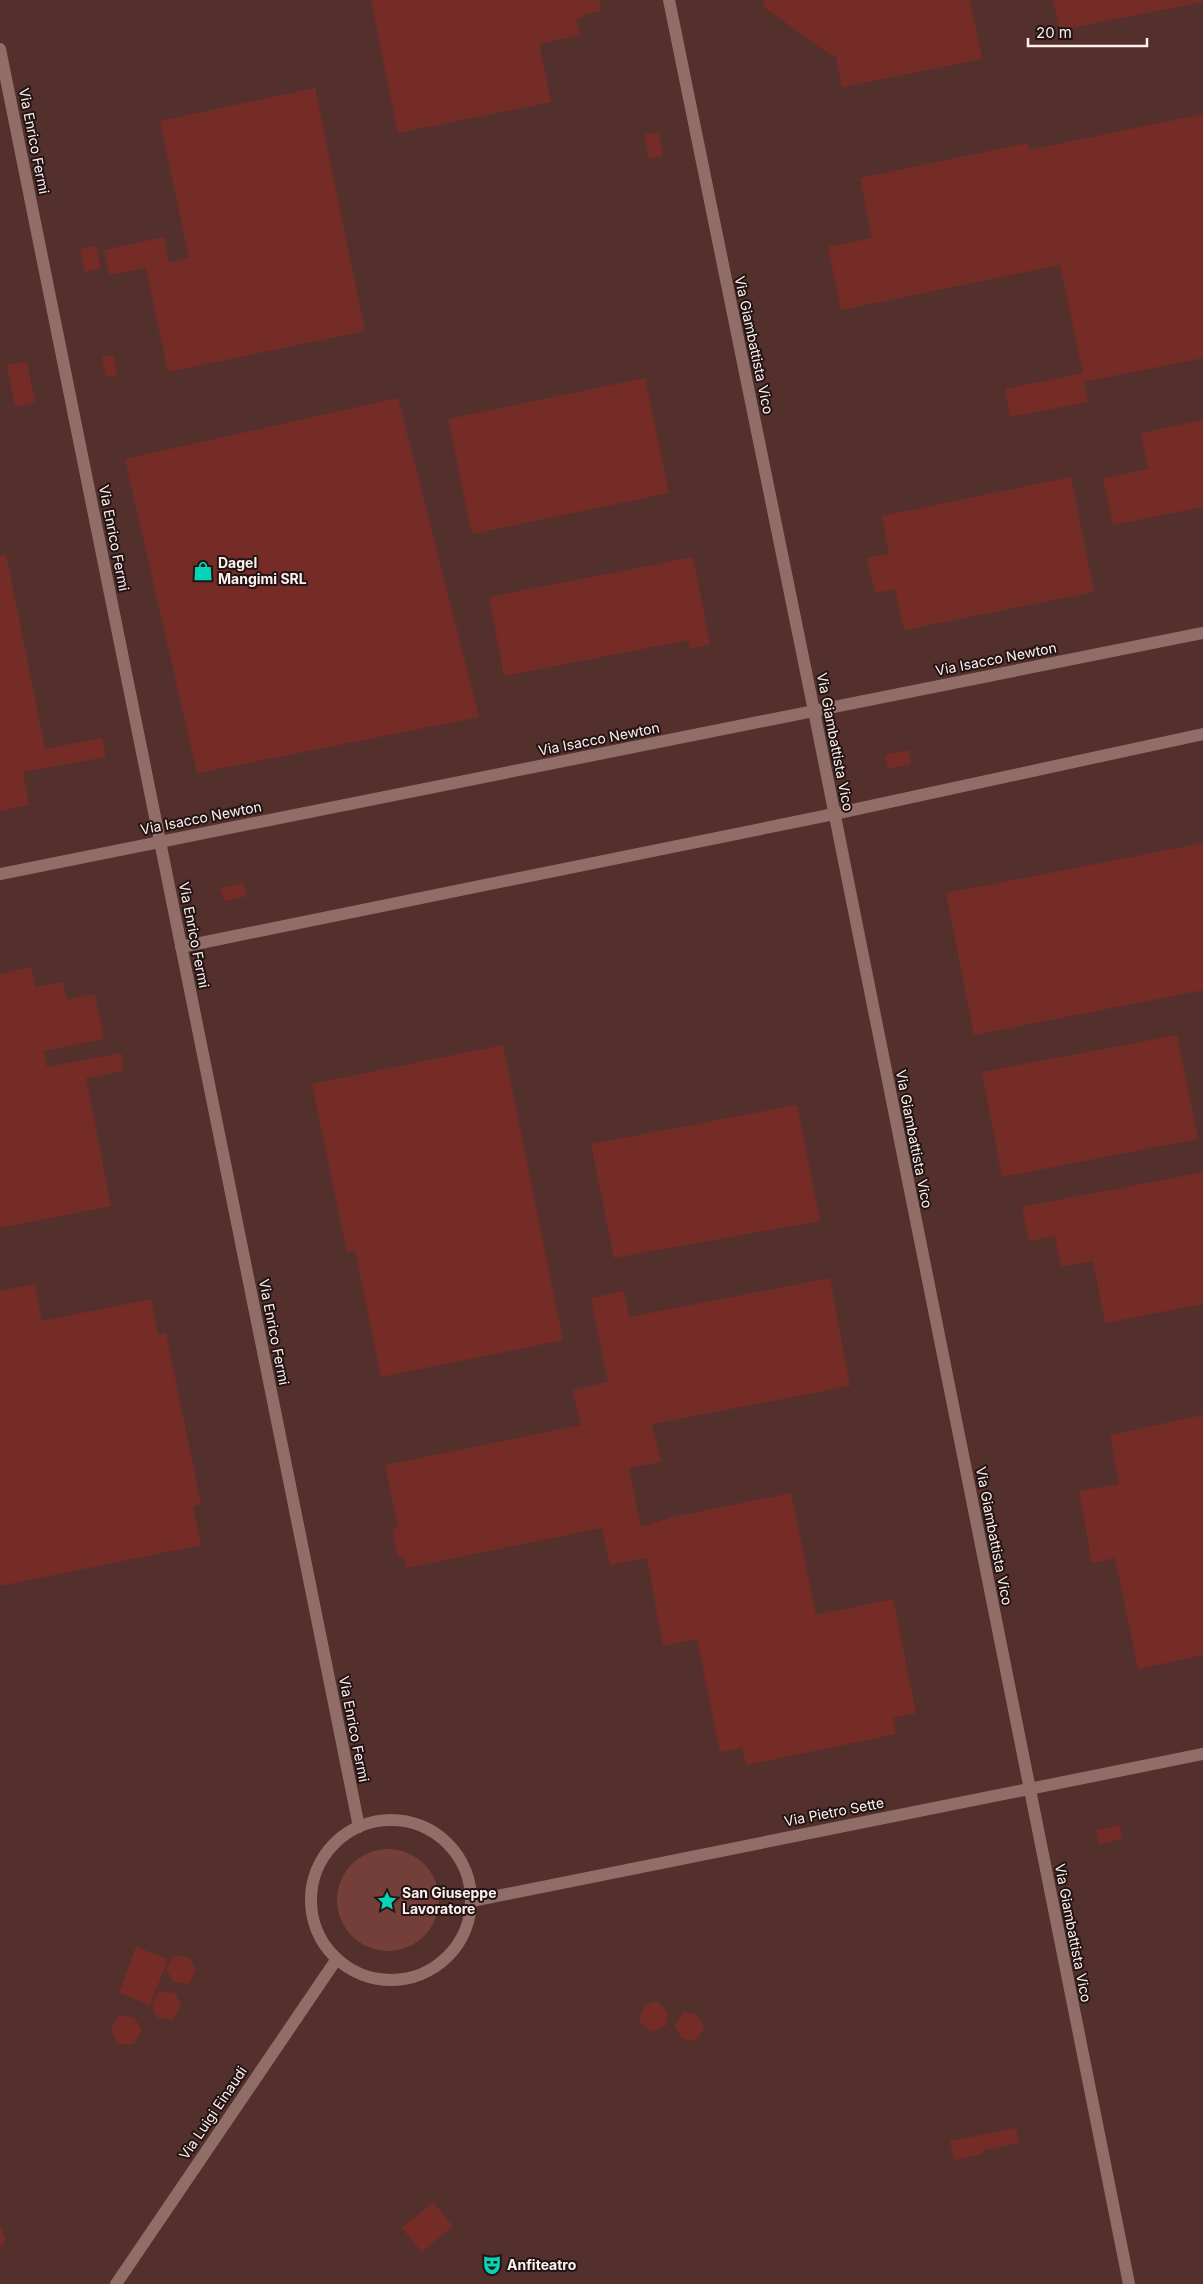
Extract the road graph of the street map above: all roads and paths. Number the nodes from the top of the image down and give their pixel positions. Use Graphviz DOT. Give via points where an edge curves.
graph roads {
  1 [pos="669,0"];
  2 [pos="0,49"];
  3 [pos="1203,633"];
  4 [pos="814,711"];
  5 [pos="1203,734"];
  6 [pos="834,814"];
  7 [pos="160,842"];
  8 [pos="0,874"];
  9 [pos="181,947"];
  10 [pos="1203,1754"];
  11 [pos="1029,1789"];
  12 [pos="359,1826"];
  13 [pos="472,1901"];
  14 [pos="336,1960"];
  15 [pos="116,2284"];
  16 [pos="1129,2284"];
  1 -- 4 [label="street, Via Giambattista Vico"];
  2 -- 7 [label="street, Via Enrico Fermi"];
  3 -- 4 [label="street, Via Isacco Newton"];
  4 -- 6 [label="street, Via Giambattista Vico"];
  4 -- 7 [label="street, Via Isacco Newton"];
  5 -- 6 [label="street"];
  6 -- 9 [label="street"];
  6 -- 11 [label="street, Via Giambattista Vico"];
  7 -- 8 [label="street, Via Isacco Newton"];
  7 -- 9 [label="street, Via Enrico Fermi"];
  9 -- 12 [label="street, Via Enrico Fermi"];
  10 -- 11 [label="street, Via Pietro Sette"];
  11 -- 13 [label="street, Via Pietro Sette"];
  11 -- 16 [label="street, Via Giambattista Vico"];
  12 -- 13 [label="street" via="384,1820 411,1822 435,1833 455,1851 467,1875"];
  12 -- 14 [label="street" via="336,1841 320,1862 311,1887 311,1914 319,1939"];
  13 -- 14 [label="street" via="468,1927 454,1950 434,1968 410,1979 384,1981 358,1974"];
  14 -- 15 [label="street, Via Luigi Einaudi"];
}
